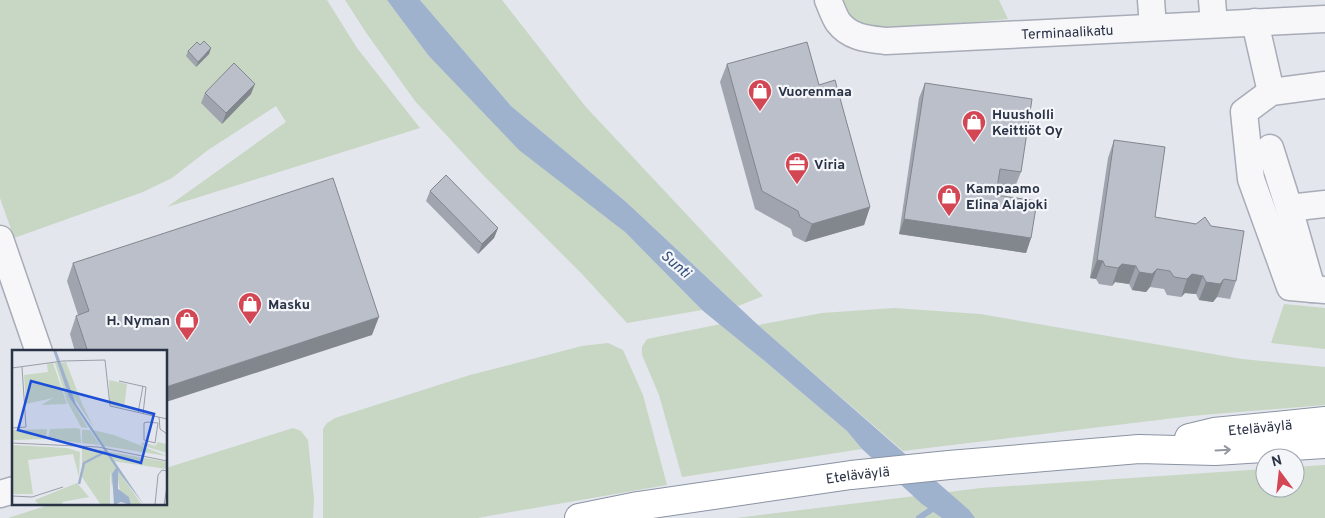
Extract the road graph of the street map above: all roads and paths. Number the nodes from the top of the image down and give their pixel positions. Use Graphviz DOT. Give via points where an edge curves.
graph roads {
  1 [pos="828,0"];
  2 [pos="1151,0"];
  3 [pos="1213,12"];
  4 [pos="1325,18"];
  5 [pos="1255,22"];
  6 [pos="1153,27"];
  7 [pos="1325,85"];
  8 [pos="1271,92"];
  9 [pos="1270,148"];
  10 [pos="1325,204"];
  11 [pos="1289,208"];
  12 [pos="0,239"];
  13 [pos="1318,290"];
  14 [pos="38,350"];
  15 [pos="1325,420"];
  16 [pos="1325,444"];
  17 [pos="1139,449"];
  18 [pos="579,518"];
  1 -- 6 [label="street, Terminaalikatu" via="838,22 846,29 860,38 886,41"];
  2 -- 6 [label="street"];
  3 -- 5 [label="street, Terminaalikatu"];
  3 -- 6 [label="street, Terminaalikatu"];
  4 -- 5 [label="street, Terminaalikatu"];
  5 -- 8 [label="street"];
  7 -- 8 [label="street"];
  8 -- 13 [label="street" via="1244,112 1251,179 1290,287"];
  9 -- 11 [label="street"];
  10 -- 11 [label="street"];
  11 -- 13 [label="street"];
  12 -- 14 [label="street"];
  15 -- 17 [label="highway, Eteläväylä" via="1214,432"];
  17 -- 16 [label="highway, Eteläväylä, one-way" via="1215,451"];
  17 -- 18 [label="highway, Eteläväylä" via="851,475 638,506"];
}
